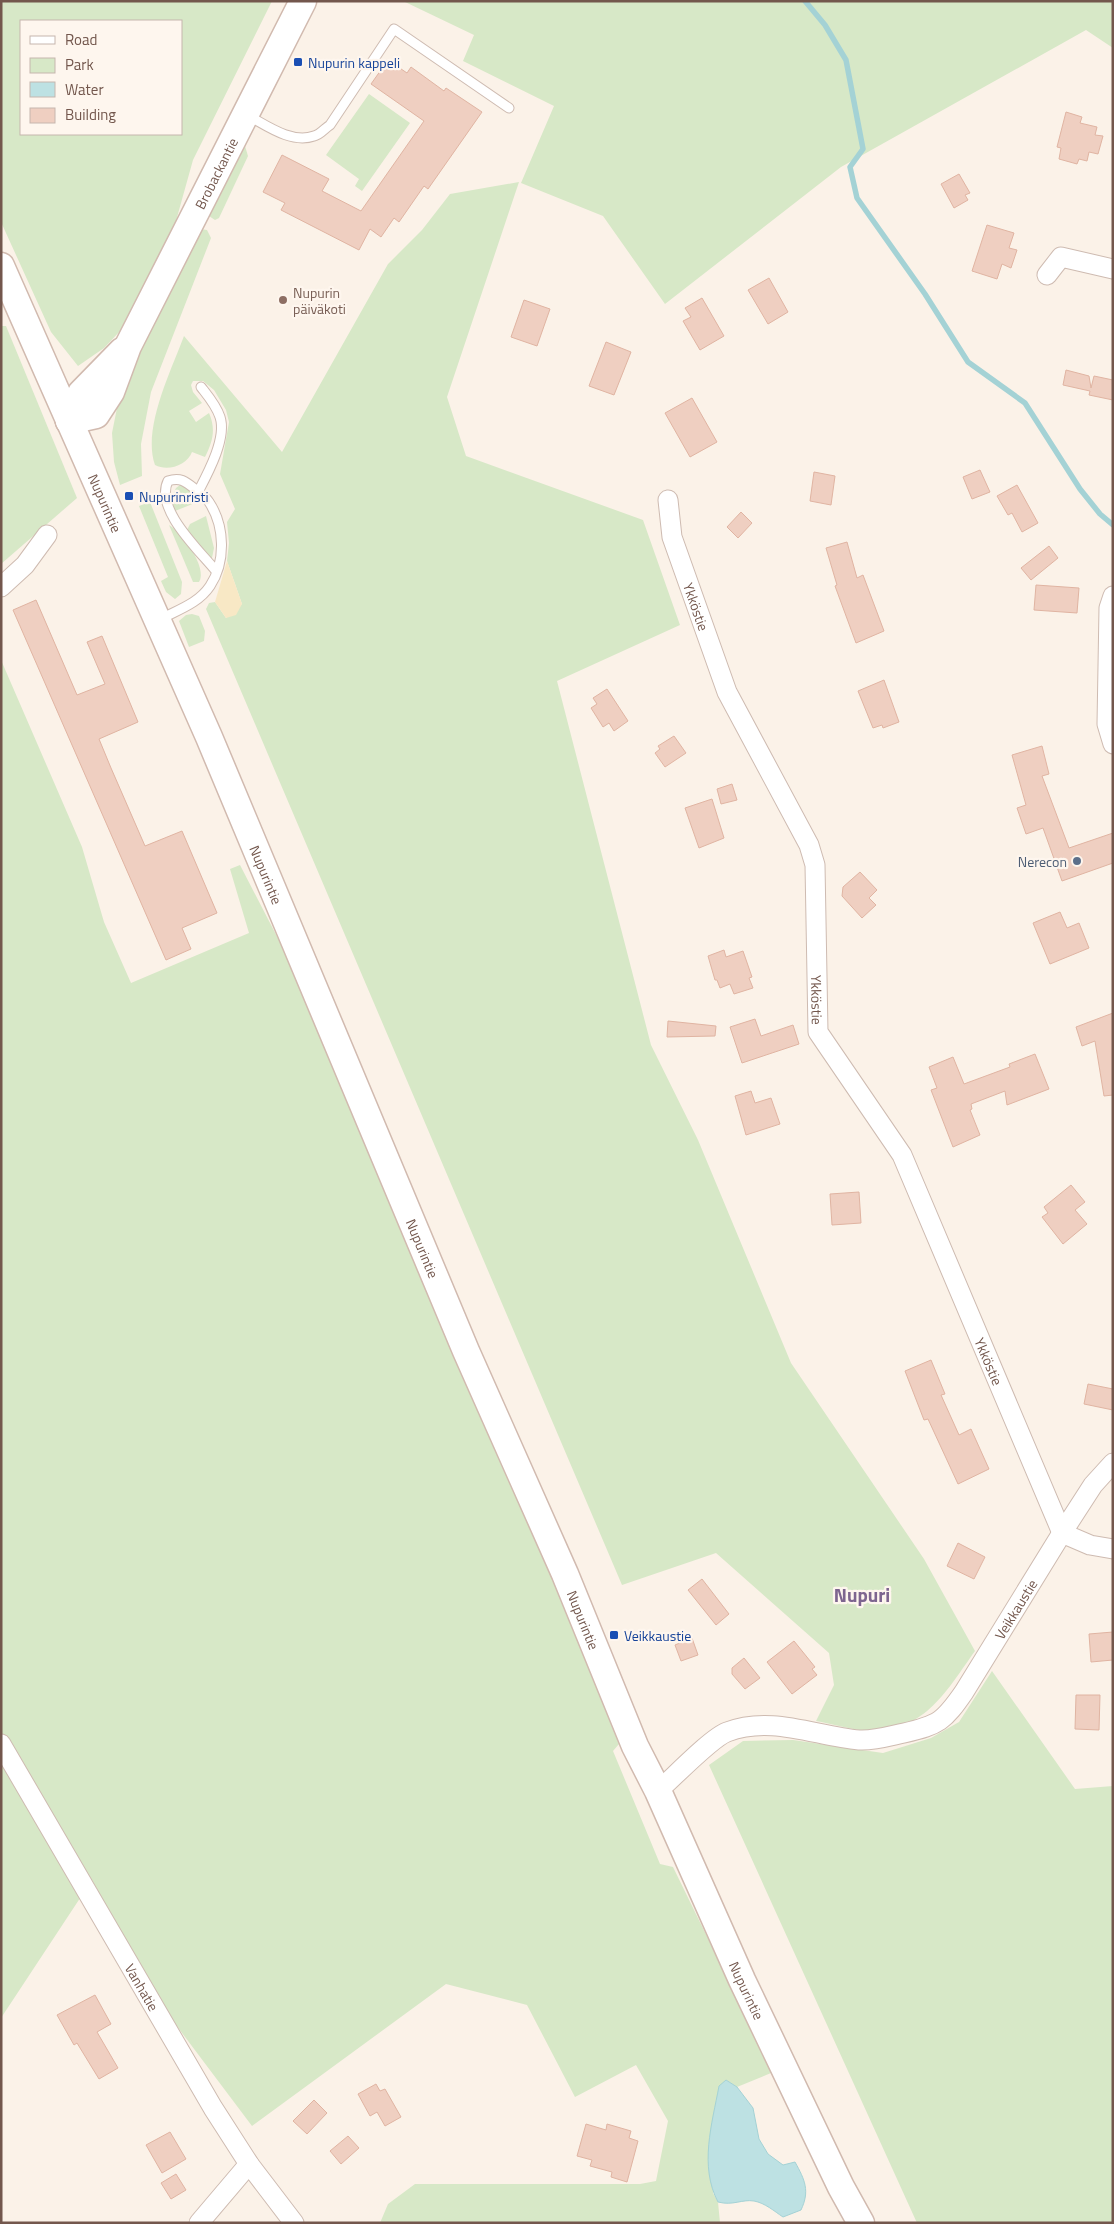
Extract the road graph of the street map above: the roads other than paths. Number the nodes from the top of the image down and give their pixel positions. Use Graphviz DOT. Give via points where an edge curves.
graph roads {
  1 [pos="303,1"];
  2 [pos="509,108"];
  3 [pos="247,115"];
  4 [pos="1113,269"];
  5 [pos="2,270"];
  6 [pos="1047,275"];
  7 [pos="201,387"];
  8 [pos="69,421"];
  9 [pos="198,492"];
  10 [pos="668,500"];
  11 [pos="47,535"];
  12 [pos="216,572"];
  13 [pos="1,587"];
  14 [pos="1113,596"];
  15 [pos="156,621"];
  16 [pos="1113,744"];
  17 [pos="1113,1463"];
  18 [pos="1062,1533"];
  19 [pos="1113,1549"];
  20 [pos="1,1744"];
  21 [pos="658,1791"];
  22 [pos="249,2164"];
  23 [pos="199,2223"];
  24 [pos="294,2223"];
  25 [pos="861,2223"];
  1 -- 3 [label="main road, Brobackantie"];
  2 -- 3 [label="lane" via="394,29 330,124 316,136 299,139"];
  3 -- 8 [label="main road, Brobackantie" via="128,346 111,392 96,415"];
  4 -- 6 [label="street" via="1061,257"];
  5 -- 8 [label="main road, Nupurintie"];
  7 -- 9 [label="lane" via="216,406 221,419 213,465"];
  8 -- 15 [label="main road, Nupurintie"];
  9 -- 12 [label="lane" via="209,501 220,525 222,557"];
  9 -- 12 [label="lane" via="184,480 176,478 168,481 164,488 174,520"];
  10 -- 18 [label="street, Ykköstie" via="672,537 727,692 815,865 818,1032 902,1154"];
  11 -- 13 [label="street" via="24,565"];
  12 -- 15 [label="lane" via="198,601"];
  14 -- 16 [label="street" via="1109,608 1107,724"];
  15 -- 21 [label="main road, Nupurintie" via="209,738 466,1351 565,1574 635,1746"];
  17 -- 18 [label="street, Veikkaustie" via="1093,1485"];
  18 -- 19 [label="street" via="1090,1545"];
  18 -- 21 [label="street, Veikkaustie" via="948,1716 930,1727 861,1740 792,1727 760,1725 726,1732"];
  20 -- 22 [label="street, Vanhatie" via="213,2108"];
  21 -- 25 [label="main road, Nupurintie" via="742,1980"];
  22 -- 23 [label="street"];
  22 -- 24 [label="street, Vanhatie"];
}
